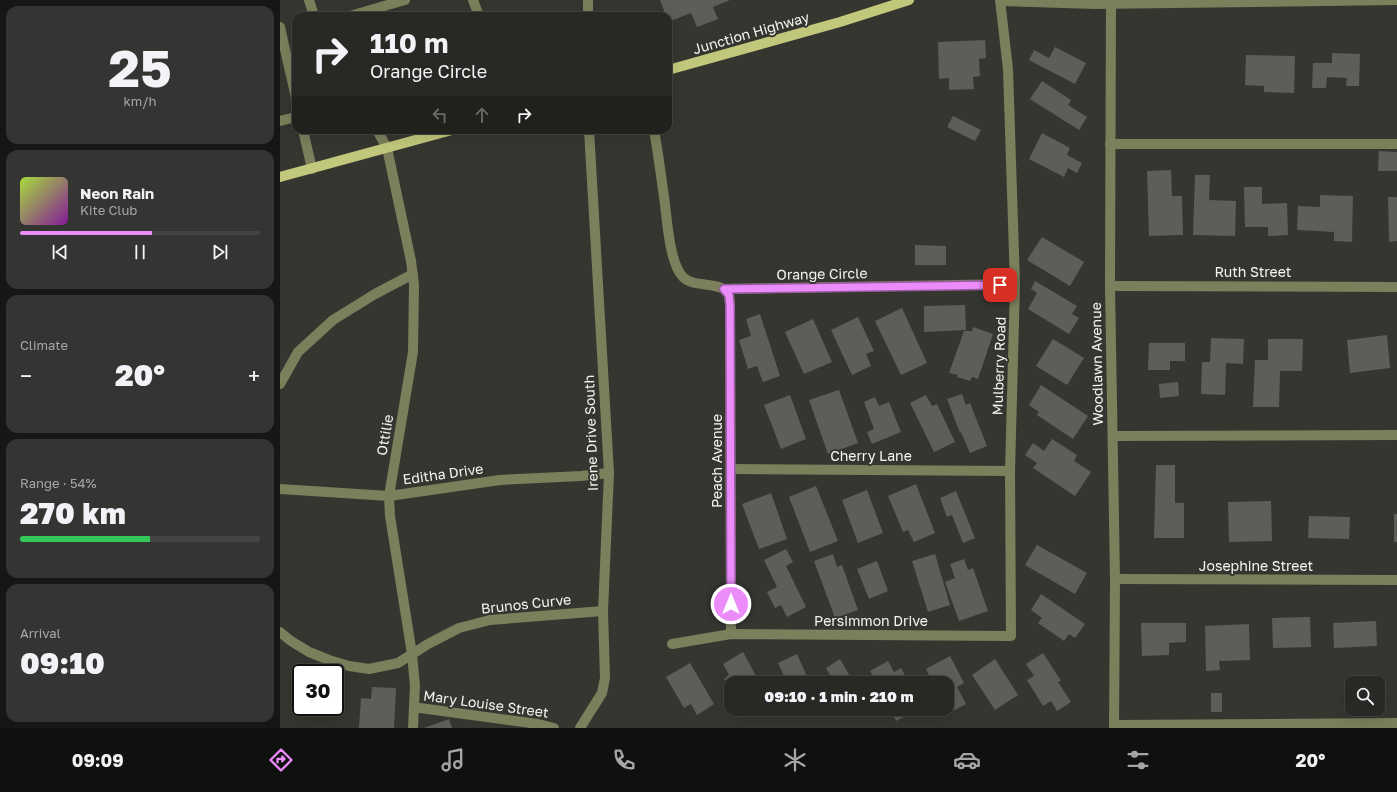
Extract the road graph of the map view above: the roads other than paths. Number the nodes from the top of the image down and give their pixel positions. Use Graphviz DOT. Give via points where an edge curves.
graph roads {
  1 [pos="309,0"];
  2 [pos="405,0"];
  3 [pos="473,0"];
  4 [pos="588,0"];
  5 [pos="909,0"];
  6 [pos="1326,0"];
  7 [pos="1397,0"];
  8 [pos="1001,1"];
  9 [pos="1111,2"];
  10 [pos="313,12"];
  11 [pos="364,12"];
  12 [pos="478,12"];
  13 [pos="588,12"];
  14 [pos="280,27"];
  15 [pos="672,69"];
  16 [pos="292,80"];
  17 [pos="292,118"];
  18 [pos="280,121"];
  19 [pos="304,134"];
  20 [pos="379,134"];
  21 [pos="438,134"];
  22 [pos="590,134"];
  23 [pos="655,134"];
  24 [pos="1110,144"];
  25 [pos="1397,144"];
  26 [pos="387,148"];
  27 [pos="312,169"];
  28 [pos="280,177"];
  29 [pos="413,274"];
  30 [pos="1015,284"];
  31 [pos="1110,286"];
  32 [pos="1397,287"];
  33 [pos="724,289"];
  34 [pos="280,384"];
  35 [pos="1397,435"];
  36 [pos="1113,436"];
  37 [pos="731,469"];
  38 [pos="1010,471"];
  39 [pos="609,473"];
  40 [pos="280,489"];
  41 [pos="389,496"];
  42 [pos="1115,579"];
  43 [pos="1397,580"];
  44 [pos="603,611"];
  45 [pos="280,632"];
  46 [pos="731,634"];
  47 [pos="1011,636"];
  48 [pos="672,644"];
  49 [pos="412,654"];
  50 [pos="414,708"];
  51 [pos="1397,724"];
  52 [pos="1114,726"];
  53 [pos="413,728"];
  54 [pos="554,728"];
  55 [pos="580,728"];
  1 -- 10 [label="street"];
  2 -- 11 [label="street"];
  3 -- 12 [label="street"];
  4 -- 13 [label="street"];
  5 -- 15 [label="main road, Junction Highway"];
  6 -- 7 [label="street"];
  6 -- 9 [label="street"];
  8 -- 9 [label="street"];
  8 -- 30 [label="street, Mulberry Road" via="1008,69"];
  9 -- 24 [label="street, Woodlawn Avenue"];
  14 -- 16 [label="street"];
  17 -- 18 [label="street"];
  19 -- 27 [label="street"];
  20 -- 26 [label="street, Ottilie"];
  21 -- 26 [label="main road"];
  22 -- 39 [label="street, Irene Drive South"];
  23 -- 33 [label="street, Orange Circle" via="670,245 678,270 684,278 692,282"];
  24 -- 25 [label="street"];
  24 -- 31 [label="street, Woodlawn Avenue"];
  26 -- 27 [label="main road"];
  26 -- 29 [label="street, Ottilie"];
  27 -- 28 [label="main road"];
  29 -- 34 [label="street" via="333,320 298,352"];
  29 -- 41 [label="street, Ottilie" via="413,352"];
  30 -- 33 [label="street, Orange Circle"];
  30 -- 38 [label="street, Mulberry Road"];
  31 -- 32 [label="street, Ruth Street"];
  31 -- 36 [label="street, Woodlawn Avenue"];
  33 -- 37 [label="street, Peach Avenue" via="729,295 730,305"];
  35 -- 36 [label="street"];
  36 -- 42 [label="street, Woodlawn Avenue"];
  37 -- 38 [label="street, Cherry Lane"];
  37 -- 46 [label="street, Peach Avenue"];
  38 -- 47 [label="street, Mulberry Road"];
  39 -- 41 [label="street, Editha Drive" via="500,480"];
  39 -- 44 [label="street, Irene Drive South"];
  40 -- 41 [label="street, Editha Drive"];
  41 -- 49 [label="street, Ottilie"];
  42 -- 43 [label="street, Josephine Street"];
  42 -- 52 [label="street, Woodlawn Avenue"];
  44 -- 49 [label="street, Brunos Curve" via="490,620 459,628"];
  44 -- 55 [label="street, Irene Drive South" via="605,678 602,693"];
  45 -- 49 [label="street, Brunos Curve" via="309,652 349,666 369,669 398,663"];
  46 -- 47 [label="street, Persimmon Drive"];
  46 -- 48 [label="street, Persimmon Drive"];
  49 -- 50 [label="street, Ottilie"];
  50 -- 53 [label="street, Ottilie"];
  50 -- 54 [label="street, Mary Louise Street"];
  51 -- 52 [label="street"];
}
